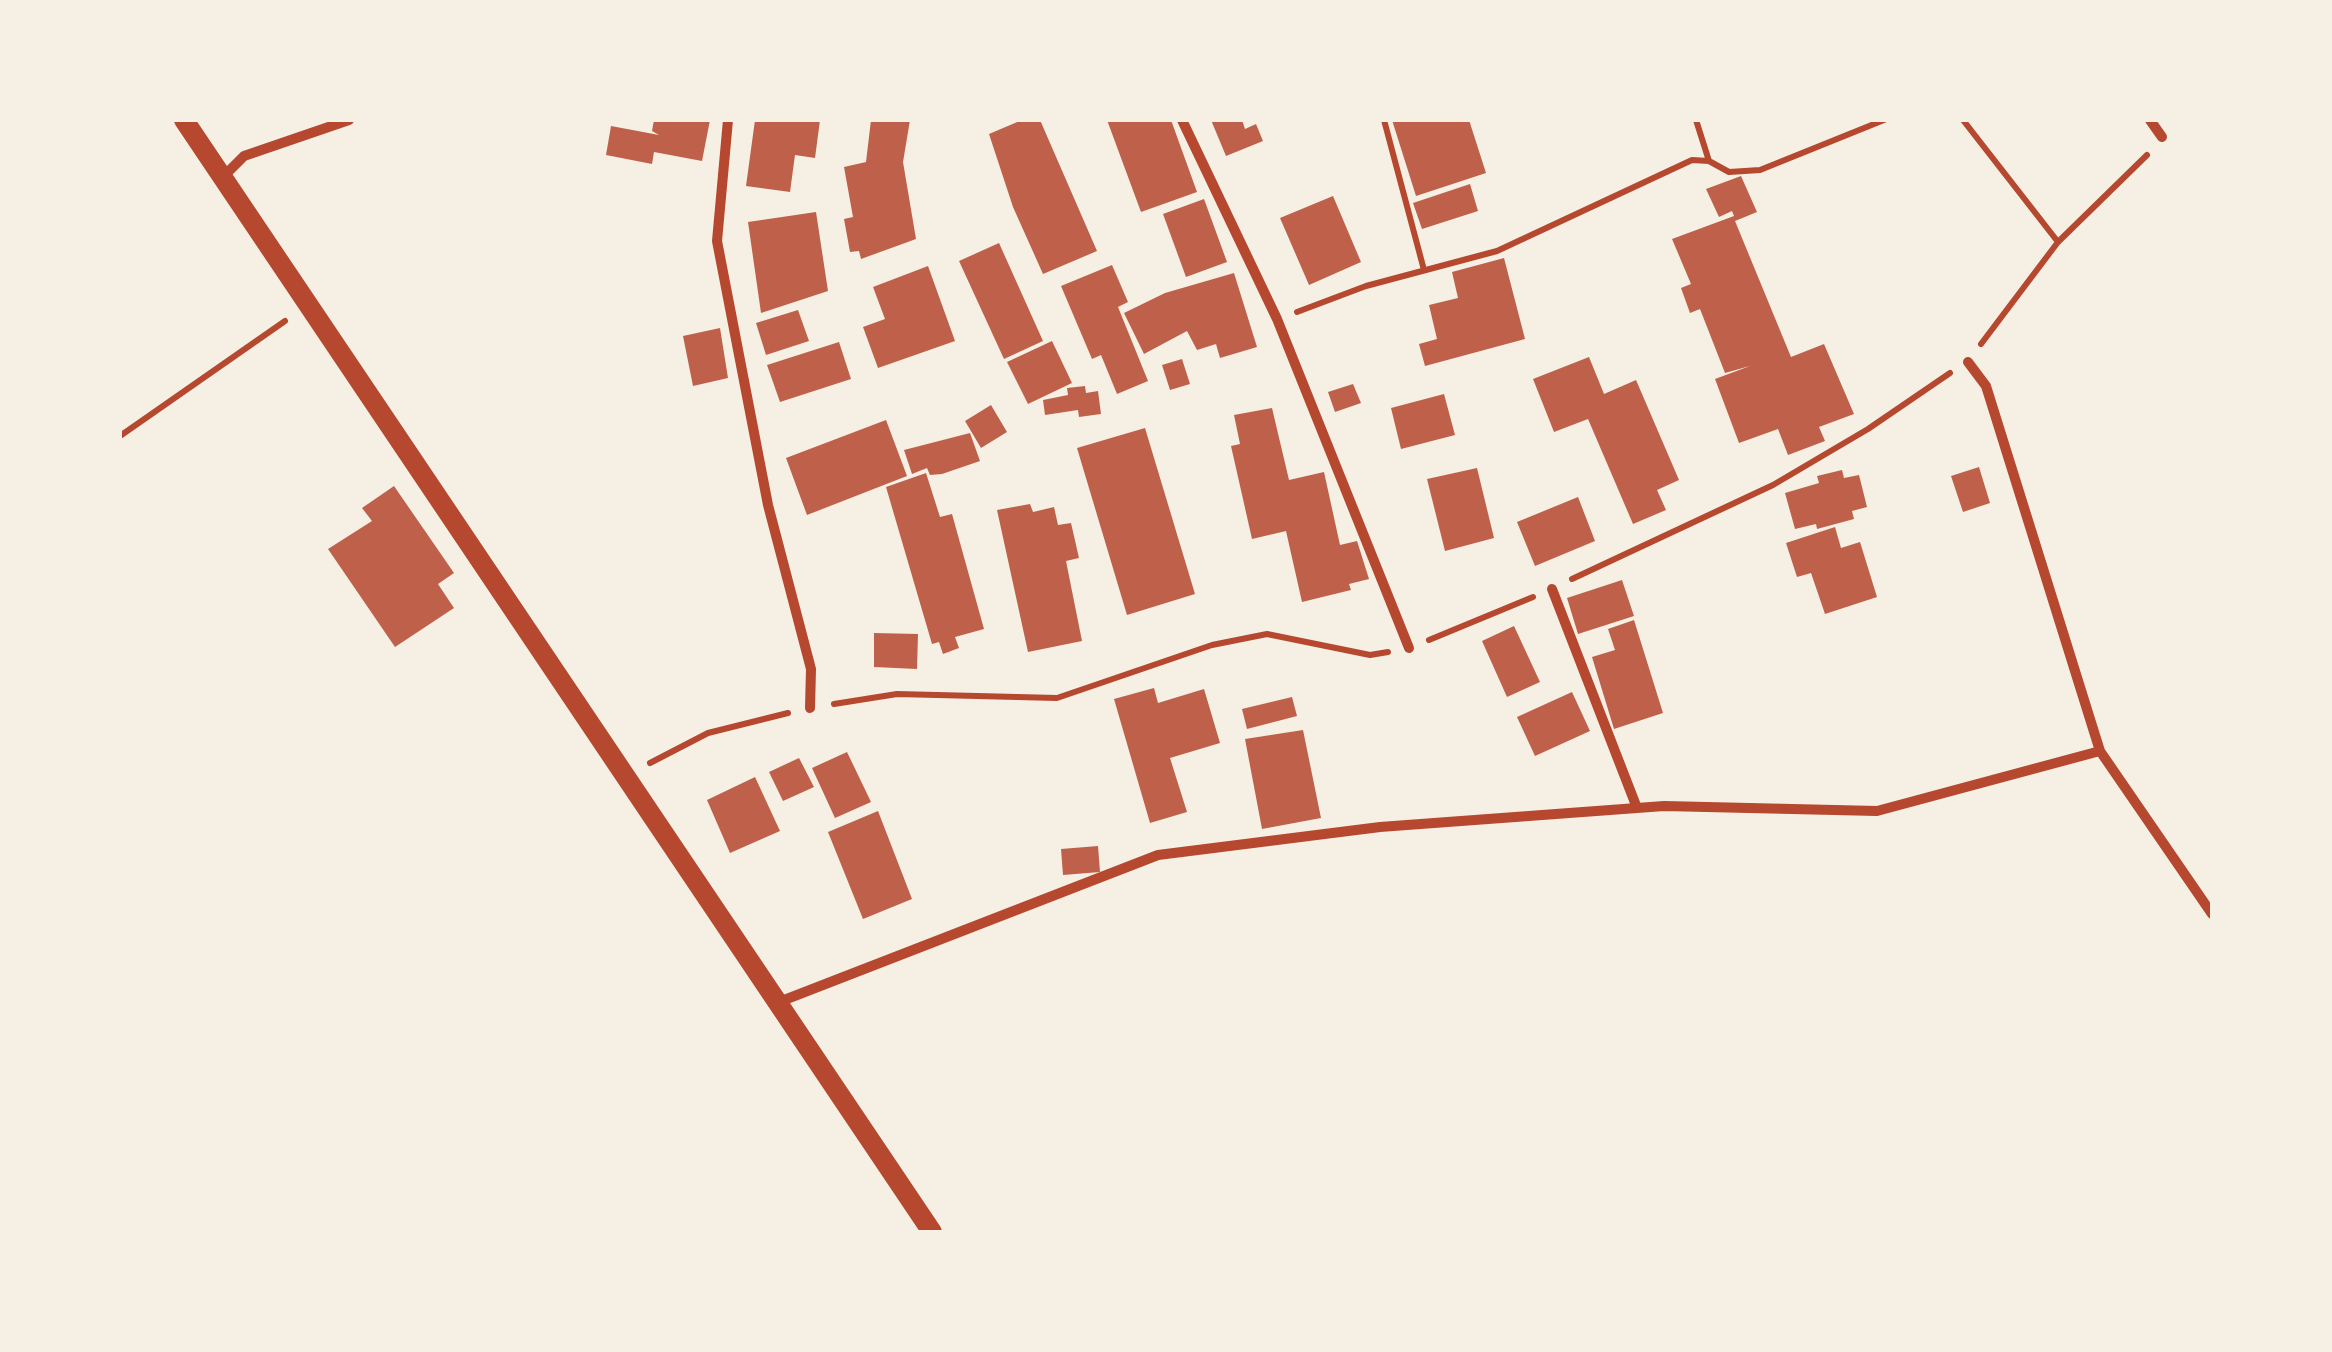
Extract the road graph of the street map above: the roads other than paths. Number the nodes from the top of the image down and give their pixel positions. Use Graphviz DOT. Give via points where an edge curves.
graph roads {
  1 [pos="184,120"];
  2 [pos="349,120"];
  3 [pos="728,120"];
  4 [pos="1182,120"];
  5 [pos="2150,120"];
  6 [pos="2162,137"];
  7 [pos="223,177"];
  8 [pos="1968,362"];
  9 [pos="1552,589"];
  10 [pos="1409,648"];
  11 [pos="810,708"];
  12 [pos="2100,751"];
  13 [pos="1637,808"];
  14 [pos="2212,914"];
  15 [pos="779,1002"];
  16 [pos="932,1232"];
  1 -- 7 [label="main road"];
  2 -- 7 [label="street" via="244,156"];
  3 -- 11 [label="street" via="717,241 768,505 811,669"];
  4 -- 10 [label="street" via="1277,319"];
  5 -- 6 [label="street"];
  7 -- 15 [label="main road"];
  8 -- 12 [label="street" via="1986,386"];
  9 -- 13 [label="street"];
  12 -- 13 [label="street" via="1877,810"];
  12 -- 14 [label="street"];
  13 -- 15 [label="street" via="1380,827 1158,855"];
  15 -- 16 [label="main road"];
}
